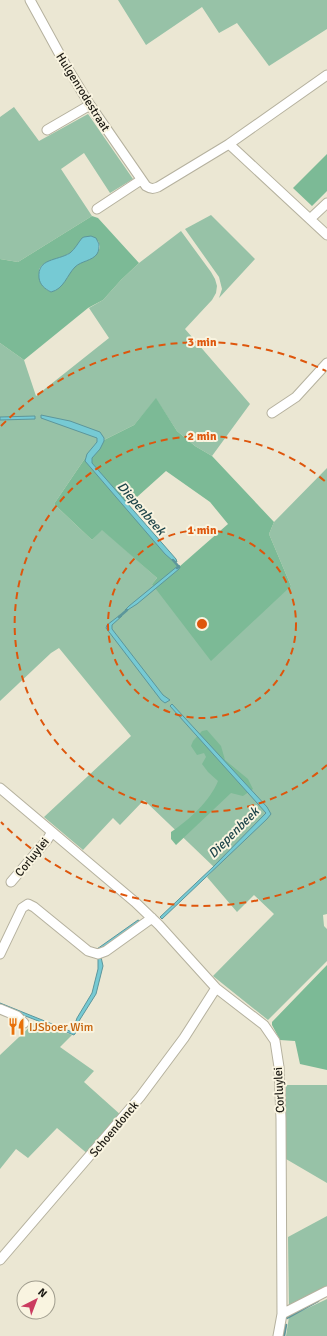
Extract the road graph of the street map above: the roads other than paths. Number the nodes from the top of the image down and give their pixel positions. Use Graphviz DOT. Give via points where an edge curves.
graph roads {
  1 [pos="30,0"];
  2 [pos="327,75"];
  3 [pos="90,105"];
  4 [pos="47,130"];
  5 [pos="229,144"];
  6 [pos="141,180"];
  7 [pos="327,203"];
  8 [pos="97,209"];
  9 [pos="310,219"];
  10 [pos="327,235"];
  11 [pos="327,363"];
  12 [pos="272,413"];
  13 [pos="0,788"];
  14 [pos="52,832"];
  15 [pos="12,882"];
  16 [pos="152,918"];
  17 [pos="0,954"];
  18 [pos="216,988"];
  19 [pos="0,1009"];
  20 [pos="24,1023"];
  21 [pos="0,1260"];
  22 [pos="327,1291"];
  23 [pos="282,1314"];
  24 [pos="278,1336"];
  1 -- 3 [label="street, Hulgenrodestraat" via="64,64"];
  2 -- 5 [label="street"];
  3 -- 4 [label="street"];
  3 -- 6 [label="street, Hulgenrodestraat"];
  5 -- 6 [label="street" via="154,189"];
  5 -- 9 [label="street"];
  6 -- 8 [label="street"];
  7 -- 9 [label="street"];
  9 -- 10 [label="street"];
  11 -- 12 [label="street" via="296,397"];
  13 -- 14 [label="street, Corluylei"];
  14 -- 15 [label="street, Corluylei"];
  14 -- 16 [label="street, Corluylei"];
  16 -- 17 [label="street" via="98,954 88,951 34,906 28,904 22,908"];
  16 -- 18 [label="street, Corluylei"];
  18 -- 21 [label="street, Schoendonck" via="184,1038 140,1098"];
  18 -- 23 [label="street, Corluylei" via="264,1025 275,1041 280,1119"];
  19 -- 20 [label="street" via="17,1016"];
  22 -- 23 [label="street"];
  23 -- 24 [label="street, Corluylei"];
}
